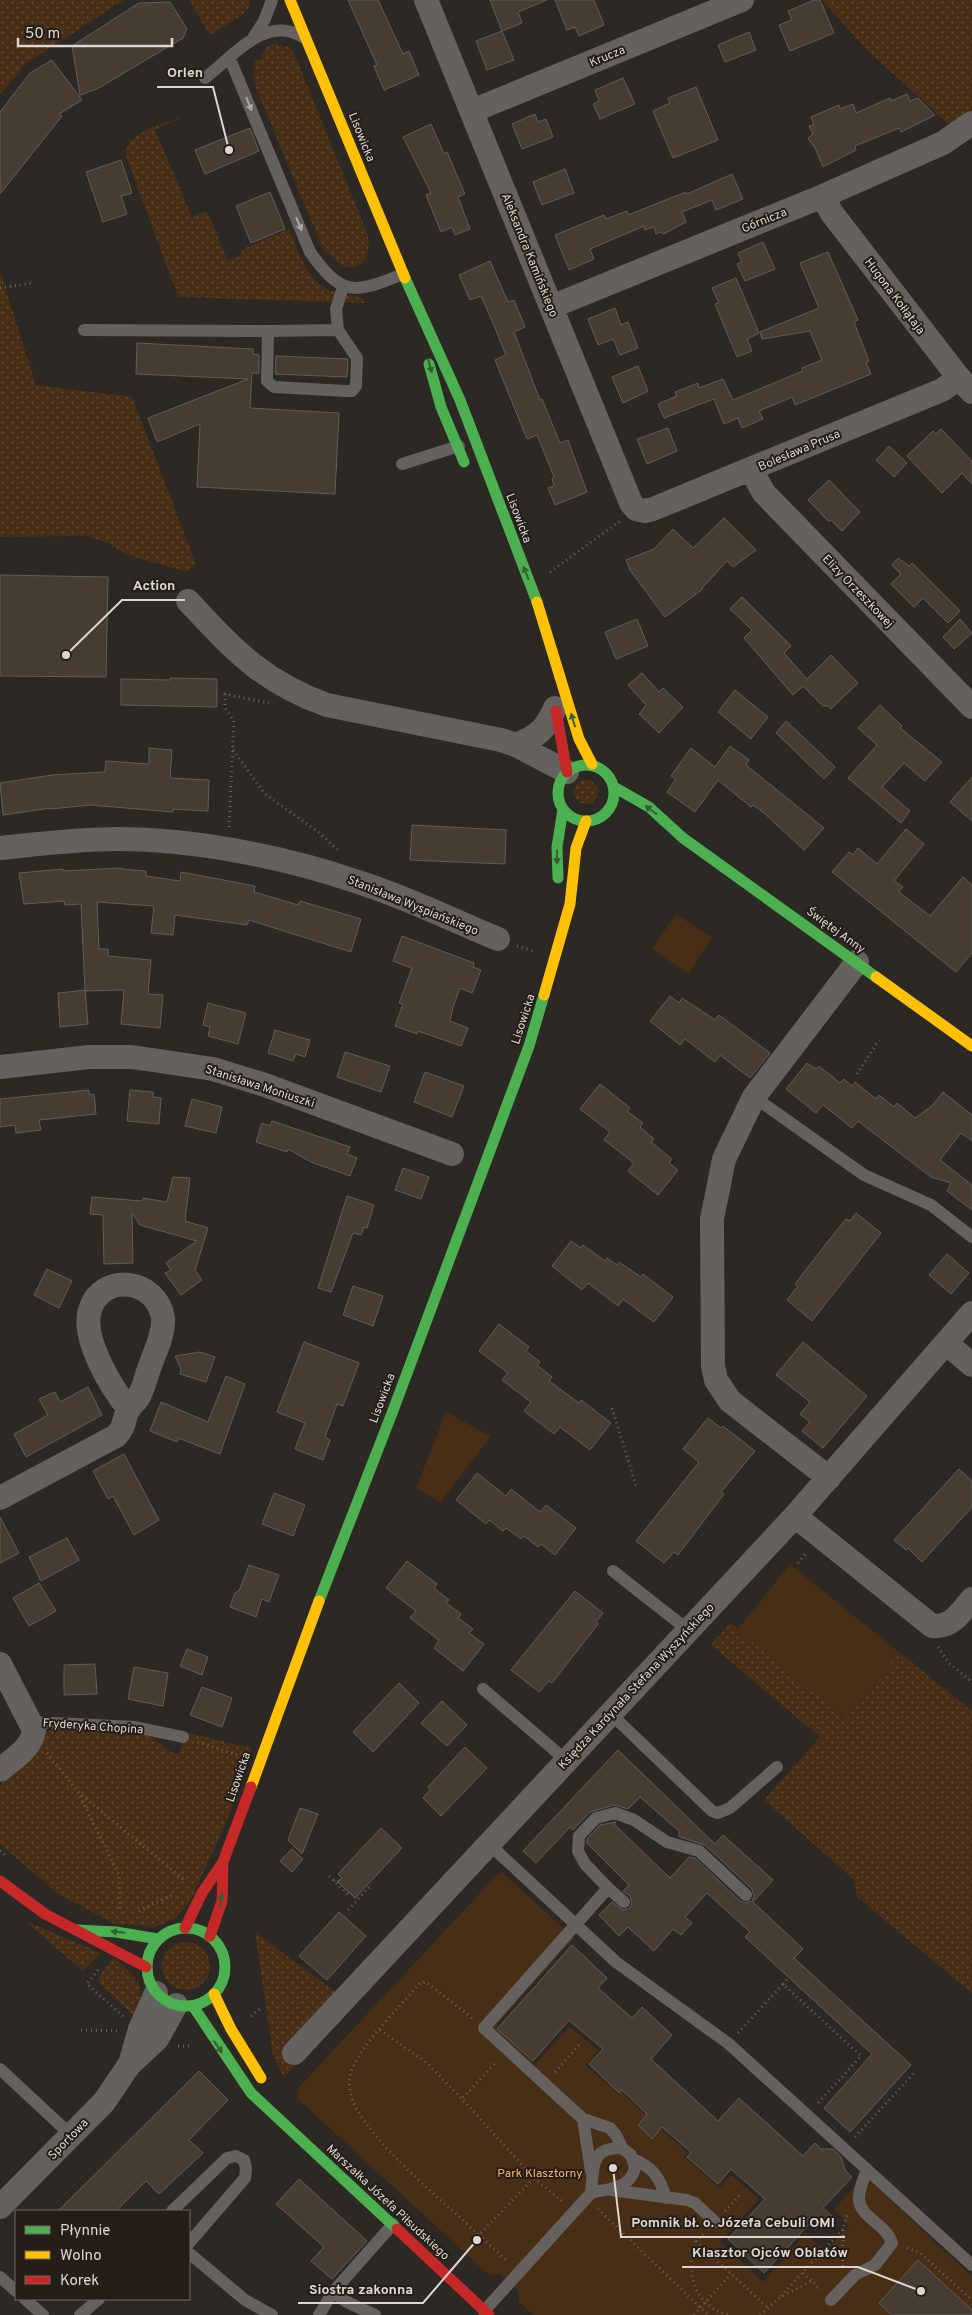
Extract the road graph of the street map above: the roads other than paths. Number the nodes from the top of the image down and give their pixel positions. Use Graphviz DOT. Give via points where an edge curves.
graph roads {
  1 [pos="272,0"];
  2 [pos="290,0"];
  3 [pos="426,0"];
  4 [pos="742,0"];
  5 [pos="306,38"];
  6 [pos="252,39"];
  7 [pos="230,59"];
  8 [pos="205,78"];
  9 [pos="472,111"];
  10 [pos="972,123"];
  11 [pos="823,196"];
  12 [pos="406,280"];
  13 [pos="343,287"];
  14 [pos="551,307"];
  15 [pos="84,330"];
  16 [pos="338,330"];
  17 [pos="268,331"];
  18 [pos="965,385"];
  19 [pos="467,418"];
  20 [pos="457,445"];
  21 [pos="402,464"];
  22 [pos="484,465"];
  23 [pos="751,470"];
  24 [pos="468,471"];
  25 [pos="636,509"];
  26 [pos="188,601"];
  27 [pos="554,703"];
  28 [pos="972,707"];
  29 [pos="516,745"];
  30 [pos="592,764"];
  31 [pos="614,787"];
  32 [pos="562,789"];
  33 [pos="586,821"];
  34 [pos="650,823"];
  35 [pos="683,838"];
  36 [pos="0,848"];
  37 [pos="558,885"];
  38 [pos="558,904"];
  39 [pos="498,939"];
  40 [pos="560,942"];
  41 [pos="858,962"];
  42 [pos="972,1046"];
  43 [pos="0,1067"];
  44 [pos="754,1097"];
  45 [pos="452,1154"];
  46 [pos="972,1237"];
  47 [pos="972,1312"];
  48 [pos="946,1344"];
  49 [pos="972,1365"];
  50 [pos="128,1409"];
  51 [pos="828,1478"];
  52 [pos="0,1498"];
  53 [pos="795,1516"];
  54 [pos="613,1571"];
  55 [pos="972,1599"];
  56 [pos="688,1630"];
  57 [pos="0,1664"];
  58 [pos="483,1689"];
  59 [pos="611,1714"];
  60 [pos="33,1730"];
  61 [pos="183,1737"];
  62 [pos="567,1761"];
  63 [pos="777,1767"];
  64 [pos="0,1770"];
  65 [pos="489,1844"];
  66 [pos="223,1862"];
  67 [pos="0,1881"];
  68 [pos="608,1888"];
  69 [pos="746,1894"];
  70 [pos="624,1902"];
  71 [pos="575,1924"];
  72 [pos="185,1928"];
  73 [pos="77,1930"];
  74 [pos="210,1936"];
  75 [pos="158,1939"];
  76 [pos="146,1967"];
  77 [pos="214,1994"];
  78 [pos="175,2001"];
  79 [pos="294,2053"];
  80 [pos="0,2070"];
  81 [pos="583,2119"];
  82 [pos="290,2129"];
  83 [pos="72,2136"];
  84 [pos="622,2148"];
  85 [pos="633,2160"];
  86 [pos="867,2169"];
  87 [pos="591,2173"];
  88 [pos="611,2190"];
  89 [pos="589,2196"];
  90 [pos="666,2198"];
  91 [pos="0,2207"];
  92 [pos="173,2210"];
  93 [pos="714,2222"];
  94 [pos="393,2224"];
  95 [pos="190,2242"];
  96 [pos="190,2254"];
  97 [pos="972,2266"];
  98 [pos="0,2277"];
  99 [pos="15,2290"];
  100 [pos="334,2292"];
  101 [pos="26,2300"];
  102 [pos="98,2300"];
  103 [pos="832,2300"];
  104 [pos="487,2313"];
  105 [pos="43,2315"];
  106 [pos="80,2315"];
  107 [pos="272,2315"];
  108 [pos="319,2315"];
  109 [pos="375,2315"];
  1 -- 6 [label="lane"];
  2 -- 5 [label="main road, Lisowicka"];
  3 -- 9 [label="street, Aleksandra Kamińskiego"];
  4 -- 9 [label="street, Krucza"];
  5 -- 6 [label="lane" via="294,31 281,30"];
  5 -- 12 [label="main road, Lisowicka"];
  6 -- 7 [label="lane"];
  7 -- 8 [label="lane"];
  7 -- 13 [label="lane, one-way" via="310,252 328,276"];
  9 -- 14 [label="street, Aleksandra Kamińskiego"];
  10 -- 11 [label="street, Górnicza" via="943,143"];
  11 -- 14 [label="street, Górnicza"];
  11 -- 18 [label="street, Hugona Kołłątaja" via="831,212"];
  12 -- 13 [label="lane"];
  12 -- 19 [label="main road, Lisowicka"];
  12 -- 20 [label="main road, Lisowicka, one-way" via="441,407"];
  13 -- 16 [label="lane" via="336,309"];
  14 -- 25 [label="street, Aleksandra Kamińskiego"];
  15 -- 17 [label="lane"];
  16 -- 17 [label="lane"];
  16 -- 17 [label="lane" via="357,358 358,380 352,391 274,388 267,381"];
  18 -- 23 [label="street, Bolesława Prusa" via="942,390"];
  19 -- 20 [label="lane"];
  19 -- 22 [label="main road, Lisowicka"];
  20 -- 21 [label="lane"];
  20 -- 22 [label="lane" via="473,451"];
  20 -- 24 [label="main road, Lisowicka"];
  30 -- 22 [label="main road, Lisowicka, one-way" via="579,739 543,619"];
  23 -- 25 [label="street, Bolesława Prusa" via="653,509"];
  23 -- 28 [label="street, Elizy Orzeszkowej" via="764,493"];
  26 -- 29 [label="street" via="247,662 280,685 305,697 327,705"];
  27 -- 29 [label="street" via="542,732"];
  27 -- 32 [label="main road"];
  29 -- 32 [label="street" via="541,759"];
  30 -- 31 [label="main road" via="606,772"];
  30 -- 32 [label="main road" via="578,765"];
  31 -- 33 [label="main road" via="612,813"];
  35 -- 31 [label="main road, Świętej Anny, one-way" via="649,807"];
  32 -- 33 [label="main road" via="573,818"];
  32 -- 37 [label="main road, one-way" via="557,847"];
  33 -- 40 [label="main road, Lisowicka" via="576,848 570,904"];
  34 -- 35 [label="main road, Świętej Anny"];
  35 -- 41 [label="main road, Świętej Anny"];
  36 -- 39 [label="street, Stanisława Wyspiańskiego" via="118,839 253,854 358,882"];
  38 -- 40 [label="main road, Lisowicka"];
  40 -- 66 [label="main road, Lisowicka" via="529,1046 258,1760"];
  41 -- 42 [label="main road, Świętej Anny"];
  41 -- 44 [label="street"];
  43 -- 45 [label="street, Stanisława Moniuszki" via="89,1057 132,1057 212,1068"];
  44 -- 46 [label="lane" via="864,1175 931,1205"];
  44 -- 51 [label="street" via="724,1159 714,1202 713,1366 716,1380 730,1401"];
  47 -- 48 [label="street, Księdza Kardynała Stefana Wyszyńskiego"];
  48 -- 49 [label="street"];
  48 -- 51 [label="street, Księdza Kardynała Stefana Wyszyńskiego"];
  50 -- 50 [label="street" via="139,1397 162,1331 159,1305 153,1295 134,1284 112,1288 95,1299 88,1321 93,1348"];
  50 -- 52 [label="street" via="124,1425 116,1436"];
  51 -- 53 [label="street, Księdza Kardynała Stefana Wyszyńskiego"];
  53 -- 55 [label="street" via="932,1626 943,1627 953,1621"];
  53 -- 56 [label="street, Księdza Kardynała Stefana Wyszyńskiego"];
  54 -- 56 [label="lane"];
  56 -- 59 [label="street, Księdza Kardynała Stefana Wyszyńskiego"];
  57 -- 60 [label="street, Fryderyka Chopina"];
  58 -- 62 [label="lane"];
  59 -- 62 [label="street, Księdza Kardynała Stefana Wyszyńskiego"];
  59 -- 63 [label="lane" via="712,1811 718,1813 730,1808"];
  60 -- 61 [label="lane, Fryderyka Chopina" via="135,1727"];
  60 -- 64 [label="street, Fryderyka Chopina" via="23,1751"];
  62 -- 65 [label="street, Księdza Kardynała Stefana Wyszyńskiego"];
  65 -- 71 [label="lane"];
  65 -- 79 [label="street, Księdza Kardynała Stefana Wyszyńskiego"];
  66 -- 72 [label="main road, Lisowicka" via="202,1893"];
  74 -- 66 [label="main road, Lisowicka, one-way" via="222,1901"];
  67 -- 73 [label="main road" via="45,1914"];
  68 -- 69 [label="lane" via="585,1864 578,1851 579,1836 596,1818 616,1813 634,1820 666,1842 699,1850"];
  68 -- 70 [label="lane"];
  68 -- 71 [label="lane"];
  71 -- 81 [label="lane" via="484,2028"];
  71 -- 86 [label="lane" via="633,1976 729,2044"];
  72 -- 74 [label="main road"];
  72 -- 75 [label="main road" via="170,1931"];
  75 -- 73 [label="main road, one-way"];
  73 -- 76 [label="main road"];
  74 -- 77 [label="main road" via="221,1949 225,1964 223,1980"];
  75 -- 76 [label="main road"];
  76 -- 78 [label="main road" via="149,1981"];
  77 -- 78 [label="main road" via="204,2002"];
  77 -- 82 [label="main road, Marszałka Józefa Piłsudskiego"];
  78 -- 82 [label="main road, Marszałka Józefa Piłsudskiego, one-way" via="251,2093"];
  78 -- 83 [label="street, Sportowa" via="157,2039 129,2065 104,2102"];
  80 -- 83 [label="lane"];
  81 -- 84 [label="lane" via="610,2128"];
  81 -- 87 [label="lane"];
  82 -- 94 [label="main road, Marszałka Józefa Piłsudskiego"];
  83 -- 91 [label="street, Sportowa"];
  84 -- 85 [label="lane"];
  84 -- 87 [label="lane" via="600,2153"];
  85 -- 88 [label="lane" via="635,2168 629,2180"];
  85 -- 90 [label="lane" via="646,2164 654,2172"];
  86 -- 97 [label="lane"];
  86 -- 103 [label="lane" via="859,2200 863,2210 890,2235 892,2243 875,2265 855,2275"];
  87 -- 89 [label="lane"];
  88 -- 89 [label="lane"];
  88 -- 90 [label="lane"];
  89 -- 104 [label="lane" via="519,2272"];
  90 -- 93 [label="lane" via="695,2203"];
  92 -- 95 [label="lane" via="227,2158 236,2156 244,2160 245,2178"];
  94 -- 100 [label="lane"];
  94 -- 104 [label="main road, Marszałka Józefa Piłsudskiego"];
  96 -- 107 [label="lane" via="245,2300"];
  98 -- 99 [label="lane"];
  100 -- 108 [label="lane"];
  100 -- 109 [label="lane"];
  101 -- 105 [label="lane"];
  102 -- 106 [label="lane"];
}
